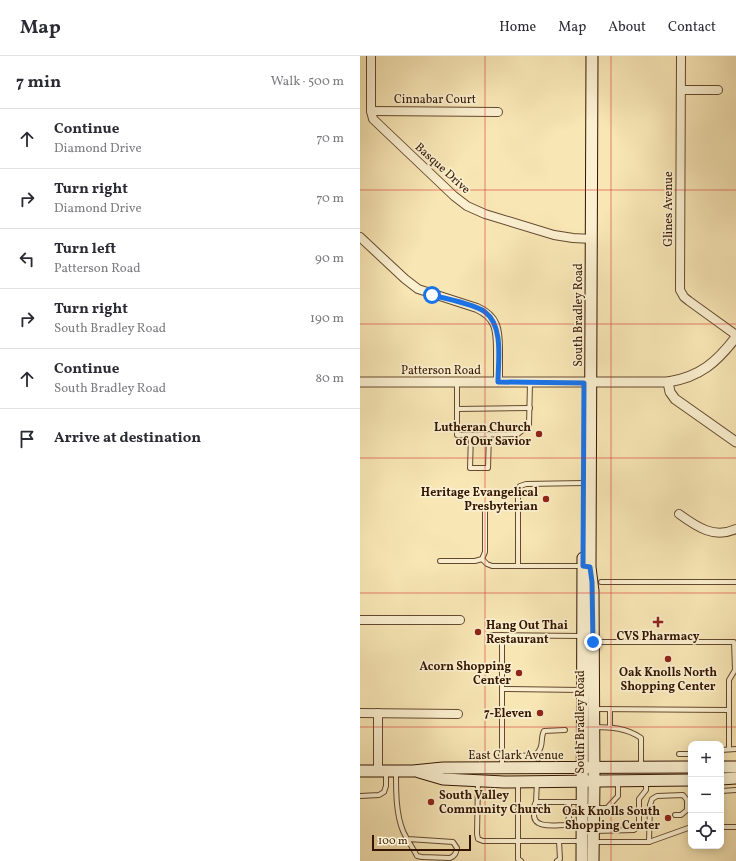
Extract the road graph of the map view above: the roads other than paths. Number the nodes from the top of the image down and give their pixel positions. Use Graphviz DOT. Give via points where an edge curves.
graph roads {
  1 [pos="371,56"];
  2 [pos="585,56"];
  3 [pos="592,56"];
  4 [pos="681,56"];
  5 [pos="681,90"];
  6 [pos="718,90"];
  7 [pos="371,111"];
  8 [pos="498,112"];
  9 [pos="360,237"];
  10 [pos="588,239"];
  11 [pos="736,336"];
  12 [pos="360,382"];
  13 [pos="458,382"];
  14 [pos="498,382"];
  15 [pos="530,382"];
  16 [pos="668,382"];
  17 [pos="588,383"];
  18 [pos="530,408"];
  19 [pos="457,409"];
  20 [pos="488,434"];
  21 [pos="471,435"];
  22 [pos="736,442"];
  23 [pos="584,483"];
  24 [pos="485,508"];
  25 [pos="679,514"];
  26 [pos="736,529"];
  27 [pos="482,559"];
  28 [pos="440,561"];
  29 [pos="518,566"];
  30 [pos="586,567"];
  31 [pos="601,582"];
  32 [pos="736,582"];
  33 [pos="593,591"];
  34 [pos="360,620"];
  35 [pos="460,620"];
  36 [pos="491,635"];
  37 [pos="502,635"];
  38 [pos="582,636"];
  39 [pos="593,642"];
  40 [pos="593,683"];
  41 [pos="502,689"];
  42 [pos="582,690"];
  43 [pos="593,709"];
  44 [pos="610,710"];
  45 [pos="729,710"];
  46 [pos="360,713"];
  47 [pos="378,713"];
  48 [pos="458,714"];
  49 [pos="594,727"];
  50 [pos="610,727"];
  51 [pos="565,730"];
  52 [pos="728,749"];
  53 [pos="736,749"];
  54 [pos="724,750"];
  55 [pos="538,752"];
  56 [pos="679,754"];
  57 [pos="688,754"];
  58 [pos="501,755"];
  59 [pos="538,759"];
  60 [pos="688,767"];
  61 [pos="724,767"];
  62 [pos="736,767"];
  63 [pos="502,768"];
  64 [pos="581,768"];
  65 [pos="594,768"];
  66 [pos="641,768"];
  67 [pos="360,770"];
  68 [pos="387,770"];
  69 [pos="413,771"];
  70 [pos="688,777"];
  71 [pos="736,778"];
  72 [pos="443,779"];
  73 [pos="724,779"];
  74 [pos="688,780"];
  75 [pos="478,781"];
  76 [pos="618,781"];
  77 [pos="665,781"];
  78 [pos="518,782"];
  79 [pos="537,782"];
  80 [pos="582,782"];
  81 [pos="594,782"];
  82 [pos="646,782"];
  83 [pos="736,790"];
  84 [pos="724,791"];
  85 [pos="360,796"];
  86 [pos="536,802"];
  87 [pos="569,802"];
  88 [pos="582,802"];
  89 [pos="594,808"];
  90 [pos="675,815"];
  91 [pos="724,827"];
  92 [pos="736,827"];
  93 [pos="688,828"];
  94 [pos="593,836"];
  95 [pos="408,839"];
  96 [pos="518,841"];
  97 [pos="559,841"];
  98 [pos="582,841"];
  99 [pos="649,842"];
  100 [pos="521,861"];
  101 [pos="557,861"];
  102 [pos="582,861"];
  103 [pos="593,861"];
  1 -- 7 [label="street"];
  2 -- 10 [label="main road, South Bradley Road"];
  3 -- 10 [label="main road, South Bradley Road"];
  4 -- 5 [label="street, Glines Avenue"];
  5 -- 6 [label="street"];
  5 -- 11 [label="street, Glines Avenue" via="680,290 684,297"];
  7 -- 8 [label="street, Cinnabar Court"];
  7 -- 10 [label="street, Basque Drive" via="378,125 468,206 485,214 554,235"];
  9 -- 14 [label="street" via="418,289 477,308 492,318 498,334"];
  10 -- 17 [label="main road, South Bradley Road"];
  11 -- 16 [label="street, Patterson Road" via="708,368 694,376"];
  12 -- 13 [label="street, Patterson Road"];
  13 -- 14 [label="street, Patterson Road"];
  13 -- 19 [label="lane"];
  14 -- 15 [label="street, Patterson Road"];
  15 -- 17 [label="street, Patterson Road"];
  15 -- 18 [label="lane"];
  16 -- 17 [label="street, Patterson Road"];
  16 -- 22 [label="street" via="675,399"];
  17 -- 23 [label="main road, South Bradley Road"];
  17 -- 30 [label="main road, South Bradley Road"];
  18 -- 19 [label="lane"];
  18 -- 20 [label="lane" via="529,426 518,434"];
  19 -- 21 [label="lane" via="458,435"];
  20 -- 21 [label="lane"];
  20 -- 21 [label="lane" via="488,468 470,468"];
  23 -- 29 [label="lane" via="520,486"];
  23 -- 30 [label="main road, South Bradley Road"];
  24 -- 27 [label="lane" via="485,552"];
  25 -- 26 [label="street" via="709,532 727,533"];
  27 -- 28 [label="lane"];
  27 -- 29 [label="lane" via="492,566"];
  29 -- 30 [label="lane"];
  30 -- 33 [label="main road, South Bradley Road"];
  30 -- 38 [label="main road, South Bradley Road"];
  31 -- 32 [label="lane"];
  33 -- 38 [label="main road" via="588,602 588,627"];
  33 -- 39 [label="main road, South Bradley Road"];
  34 -- 35 [label="street"];
  36 -- 37 [label="lane"];
  37 -- 38 [label="lane"];
  37 -- 41 [label="lane"];
  38 -- 40 [label="main road" via="587,644 588,672"];
  38 -- 42 [label="main road, South Bradley Road"];
  39 -- 40 [label="main road, South Bradley Road"];
  39 -- 45 [label="lane" via="734,642 735,670 729,680"];
  40 -- 43 [label="main road, South Bradley Road"];
  41 -- 42 [label="lane"];
  41 -- 58 [label="lane"];
  42 -- 64 [label="main road, South Bradley Road"];
  43 -- 44 [label="lane"];
  43 -- 49 [label="main road, South Bradley Road"];
  44 -- 45 [label="lane"];
  44 -- 50 [label="lane"];
  45 -- 52 [label="lane"];
  46 -- 47 [label="street"];
  47 -- 48 [label="street"];
  47 -- 68 [label="street"];
  49 -- 50 [label="lane"];
  49 -- 65 [label="main road, South Bradley Road"];
  50 -- 66 [label="lane" via="641,738"];
  51 -- 55 [label="lane" via="544,731 541,749"];
  52 -- 53 [label="lane"];
  52 -- 54 [label="lane"];
  56 -- 57 [label="lane"];
  58 -- 59 [label="lane" via="538,756"];
  58 -- 63 [label="lane"];
  60 -- 66 [label="main road, East Clark Avenue"];
  61 -- 62 [label="main road"];
  63 -- 64 [label="main road, East Clark Avenue"];
  63 -- 69 [label="main road, East Clark Avenue"];
  63 -- 72 [label="main road" via="499,773 494,774 457,775"];
  64 -- 65 [label="main road, East Clark Avenue"];
  64 -- 80 [label="main road, South Bradley Road"];
  65 -- 66 [label="main road, East Clark Avenue"];
  65 -- 81 [label="main road, South Bradley Road"];
  67 -- 68 [label="main road, East Clark Avenue"];
  68 -- 69 [label="main road, East Clark Avenue"];
  68 -- 85 [label="lane" via="384,792 379,796"];
  68 -- 95 [label="lane"];
  69 -- 72 [label="main road, East Clark Avenue"];
  70 -- 77 [label="main road, East Clark Avenue"];
  71 -- 73 [label="main road"];
  72 -- 75 [label="main road, East Clark Avenue"];
  74 -- 77 [label="main road, East Clark Avenue"];
  75 -- 78 [label="main road, East Clark Avenue"];
  75 -- 96 [label="lane" via="478,838 483,841"];
  76 -- 81 [label="main road, East Clark Avenue"];
  76 -- 82 [label="main road, East Clark Avenue"];
  76 -- 89 [label="lane" via="618,796 606,808"];
  77 -- 82 [label="main road, East Clark Avenue"];
  78 -- 79 [label="main road, East Clark Avenue"];
  78 -- 96 [label="lane"];
  79 -- 80 [label="main road, East Clark Avenue"];
  79 -- 86 [label="lane"];
  80 -- 81 [label="main road, East Clark Avenue"];
  80 -- 88 [label="main road, South Bradley Road"];
  81 -- 89 [label="main road, South Bradley Road"];
  82 -- 94 [label="lane" via="646,790 639,799 639,826 634,830"];
  83 -- 84 [label="lane"];
  86 -- 87 [label="lane"];
  86 -- 87 [label="lane" via="534,817 541,825 567,824"];
  87 -- 88 [label="lane"];
  88 -- 98 [label="main road, South Bradley Road"];
  89 -- 94 [label="main road, South Bradley Road"];
  90 -- 99 [label="lane" via="687,810 687,800 683,795 657,796 652,799"];
  91 -- 92 [label="lane"];
  93 -- 99 [label="lane"];
  94 -- 99 [label="lane"];
  94 -- 103 [label="main road, South Bradley Road"];
  95 -- 95 [label="lane" via="417,856 422,857 450,858 454,856 457,848 453,842"];
  96 -- 97 [label="lane"];
  96 -- 100 [label="lane" via="518,859"];
  97 -- 98 [label="lane"];
  97 -- 101 [label="lane" via="560,859"];
  98 -- 102 [label="main road, South Bradley Road"];
}
